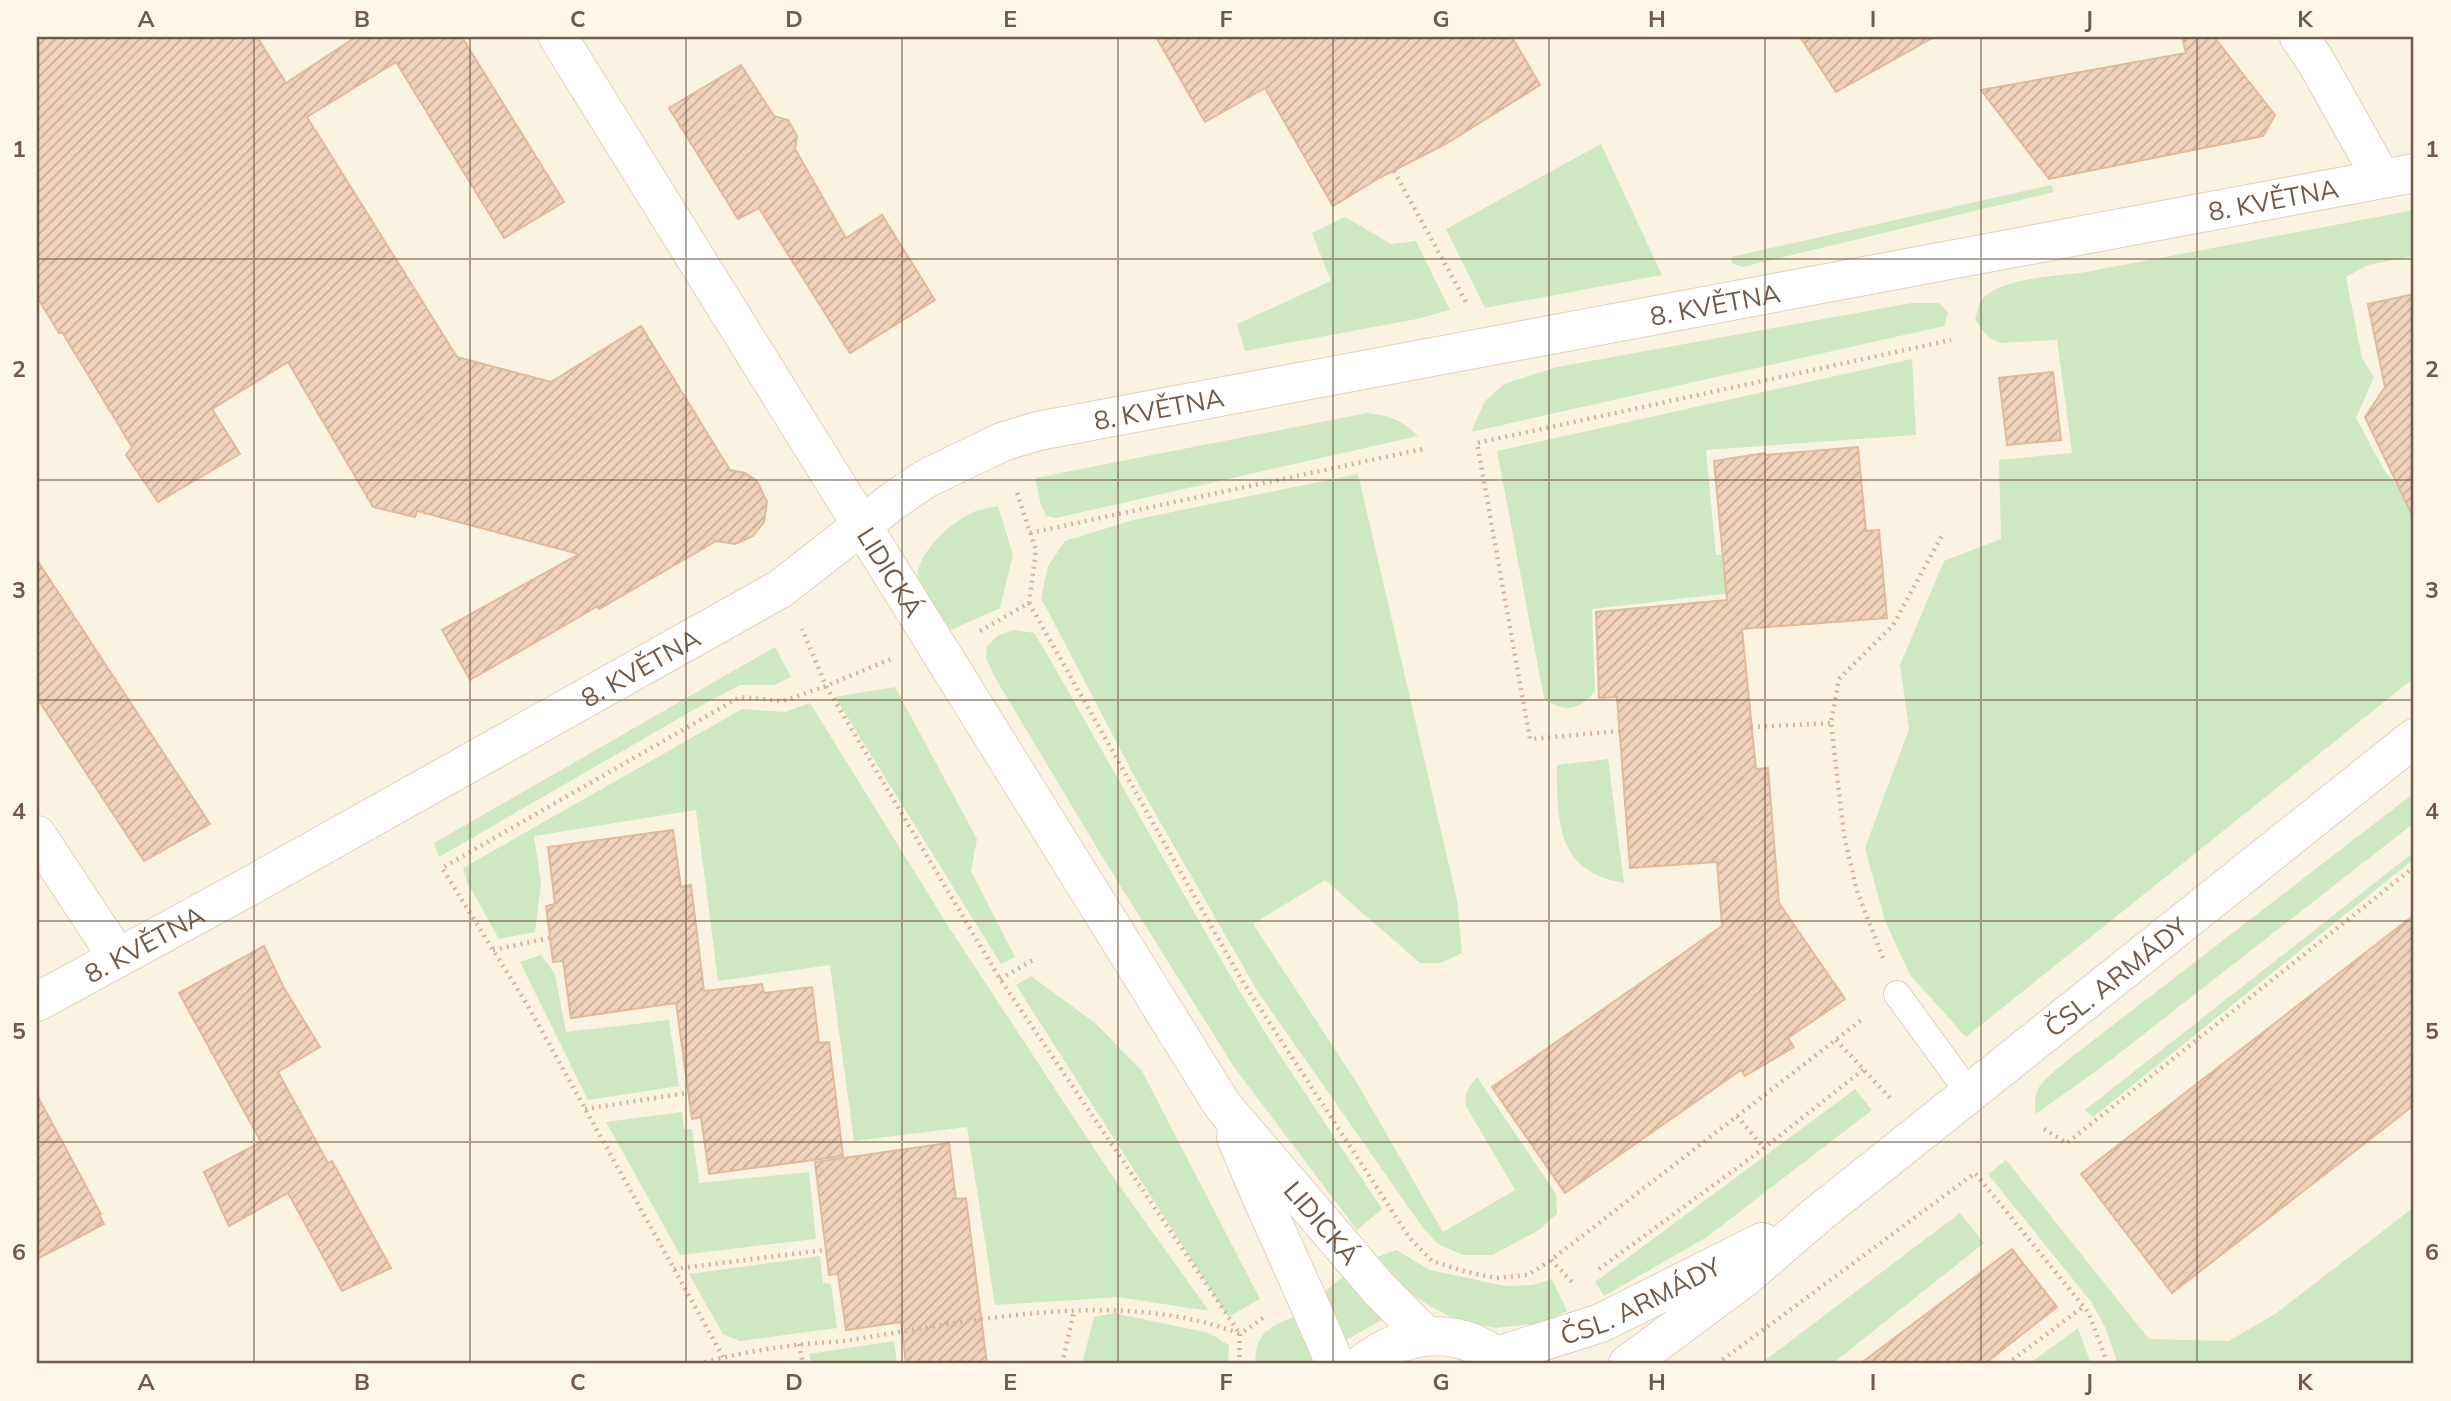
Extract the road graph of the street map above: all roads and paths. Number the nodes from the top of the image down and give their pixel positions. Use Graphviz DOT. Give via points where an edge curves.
graph roads {
  1 [pos="558,37"];
  2 [pos="2298,37"];
  3 [pos="1394,171"];
  4 [pos="2398,176"];
  5 [pos="1472,314"];
  6 [pos="1951,340"];
  7 [pos="1423,449"];
  8 [pos="1017,493"];
  9 [pos="862,526"];
  10 [pos="1944,532"];
  11 [pos="1030,533"];
  12 [pos="1029,603"];
  13 [pos="801,628"];
  14 [pos="971,636"];
  15 [pos="892,658"];
  16 [pos="826,686"];
  17 [pos="1831,723"];
  18 [pos="1751,727"];
  19 [pos="1619,731"];
  20 [pos="2414,738"];
  21 [pos="37,835"];
  22 [pos="2414,867"];
  23 [pos="549,938"];
  24 [pos="494,950"];
  25 [pos="118,958"];
  26 [pos="1033,960"];
  27 [pos="1000,979"];
  28 [pos="1897,994"];
  29 [pos="37,1002"];
  30 [pos="1836,1040"];
  31 [pos="1864,1069"];
  32 [pos="687,1093"];
  33 [pos="1969,1093"];
  34 [pos="1895,1104"];
  35 [pos="1223,1106"];
  36 [pos="585,1109"];
  37 [pos="1737,1116"];
  38 [pos="2043,1129"];
  39 [pos="1764,1148"];
  40 [pos="1817,1215"];
  41 [pos="824,1250"];
  42 [pos="1551,1260"];
  43 [pos="674,1269"];
  44 [pos="1598,1269"];
  45 [pos="1576,1286"];
  46 [pos="2083,1307"];
  47 [pos="1074,1311"];
  48 [pos="1240,1334"];
  49 [pos="1426,1336"];
  50 [pos="799,1344"];
  51 [pos="723,1357"];
  52 [pos="1502,1360"];
  53 [pos="698,1364"];
  54 [pos="803,1364"];
  55 [pos="1062,1364"];
  56 [pos="1239,1364"];
  57 [pos="1335,1364"];
  58 [pos="1362,1364"];
  59 [pos="1628,1364"];
  60 [pos="1717,1364"];
  61 [pos="2007,1364"];
  62 [pos="2108,1364"];
  1 -- 9 [label="street, LIDICKÁ"];
  2 -- 4 [label="street"];
  3 -- 5 [label="path"];
  4 -- 9 [label="street, 8. KVĚTNA" via="1038,430 927,478"];
  6 -- 19 [label="path" via="1477,443 1530,739"];
  7 -- 11 [label="path"];
  8 -- 11 [label="path"];
  9 -- 25 [label="street, 8. KVĚTNA" via="780,589"];
  9 -- 35 [label="street, LIDICKÁ"];
  10 -- 17 [label="path" via="1893,625 1839,679"];
  11 -- 12 [label="path" via="1036,550"];
  12 -- 14 [label="path"];
  12 -- 42 [label="path" via="1241,979 1409,1237 1432,1261 1496,1278 1528,1275"];
  13 -- 16 [label="path"];
  15 -- 16 [label="path"];
  16 -- 24 [label="path" via="783,701 740,697 442,869"];
  16 -- 27 [label="path"];
  17 -- 18 [label="path"];
  17 -- 28 [label="path" via="1844,835 1857,891"];
  20 -- 33 [label="street, ČSL. ARMÁDY"];
  21 -- 25 [label="street"];
  22 -- 38 [label="path" via="2067,1143"];
  23 -- 24 [label="path"];
  24 -- 36 [label="path"];
  25 -- 29 [label="street, 8. KVĚTNA"];
  26 -- 27 [label="path"];
  27 -- 48 [label="path"];
  28 -- 30 [label="path"];
  28 -- 33 [label="lane"];
  30 -- 31 [label="path"];
  30 -- 37 [label="path"];
  31 -- 34 [label="path"];
  31 -- 39 [label="path"];
  32 -- 36 [label="path"];
  33 -- 40 [label="street, ČSL. ARMÁDY"];
  35 -- 49 [label="street, LIDICKÁ" via="1379,1290"];
  35 -- 57 [label="street, LIDICKÁ"];
  36 -- 43 [label="path"];
  37 -- 39 [label="path"];
  37 -- 42 [label="path"];
  39 -- 44 [label="path"];
  40 -- 52 [label="street, ČSL. ARMÁDY" via="1601,1323"];
  40 -- 59 [label="street, ČSL. ARMÁDY" via="1744,1278"];
  41 -- 43 [label="path"];
  42 -- 45 [label="path"];
  43 -- 51 [label="path"];
  46 -- 60 [label="path" via="1975,1173"];
  46 -- 61 [label="path"];
  46 -- 62 [label="path"];
  47 -- 48 [label="path" via="1117,1310 1212,1323"];
  47 -- 50 [label="path"];
  47 -- 55 [label="path"];
  48 -- 56 [label="path"];
  49 -- 52 [label="street" via="1475,1344"];
  49 -- 58 [label="street" via="1379,1351"];
  50 -- 51 [label="path"];
  50 -- 54 [label="path"];
  51 -- 53 [label="path"];
}
